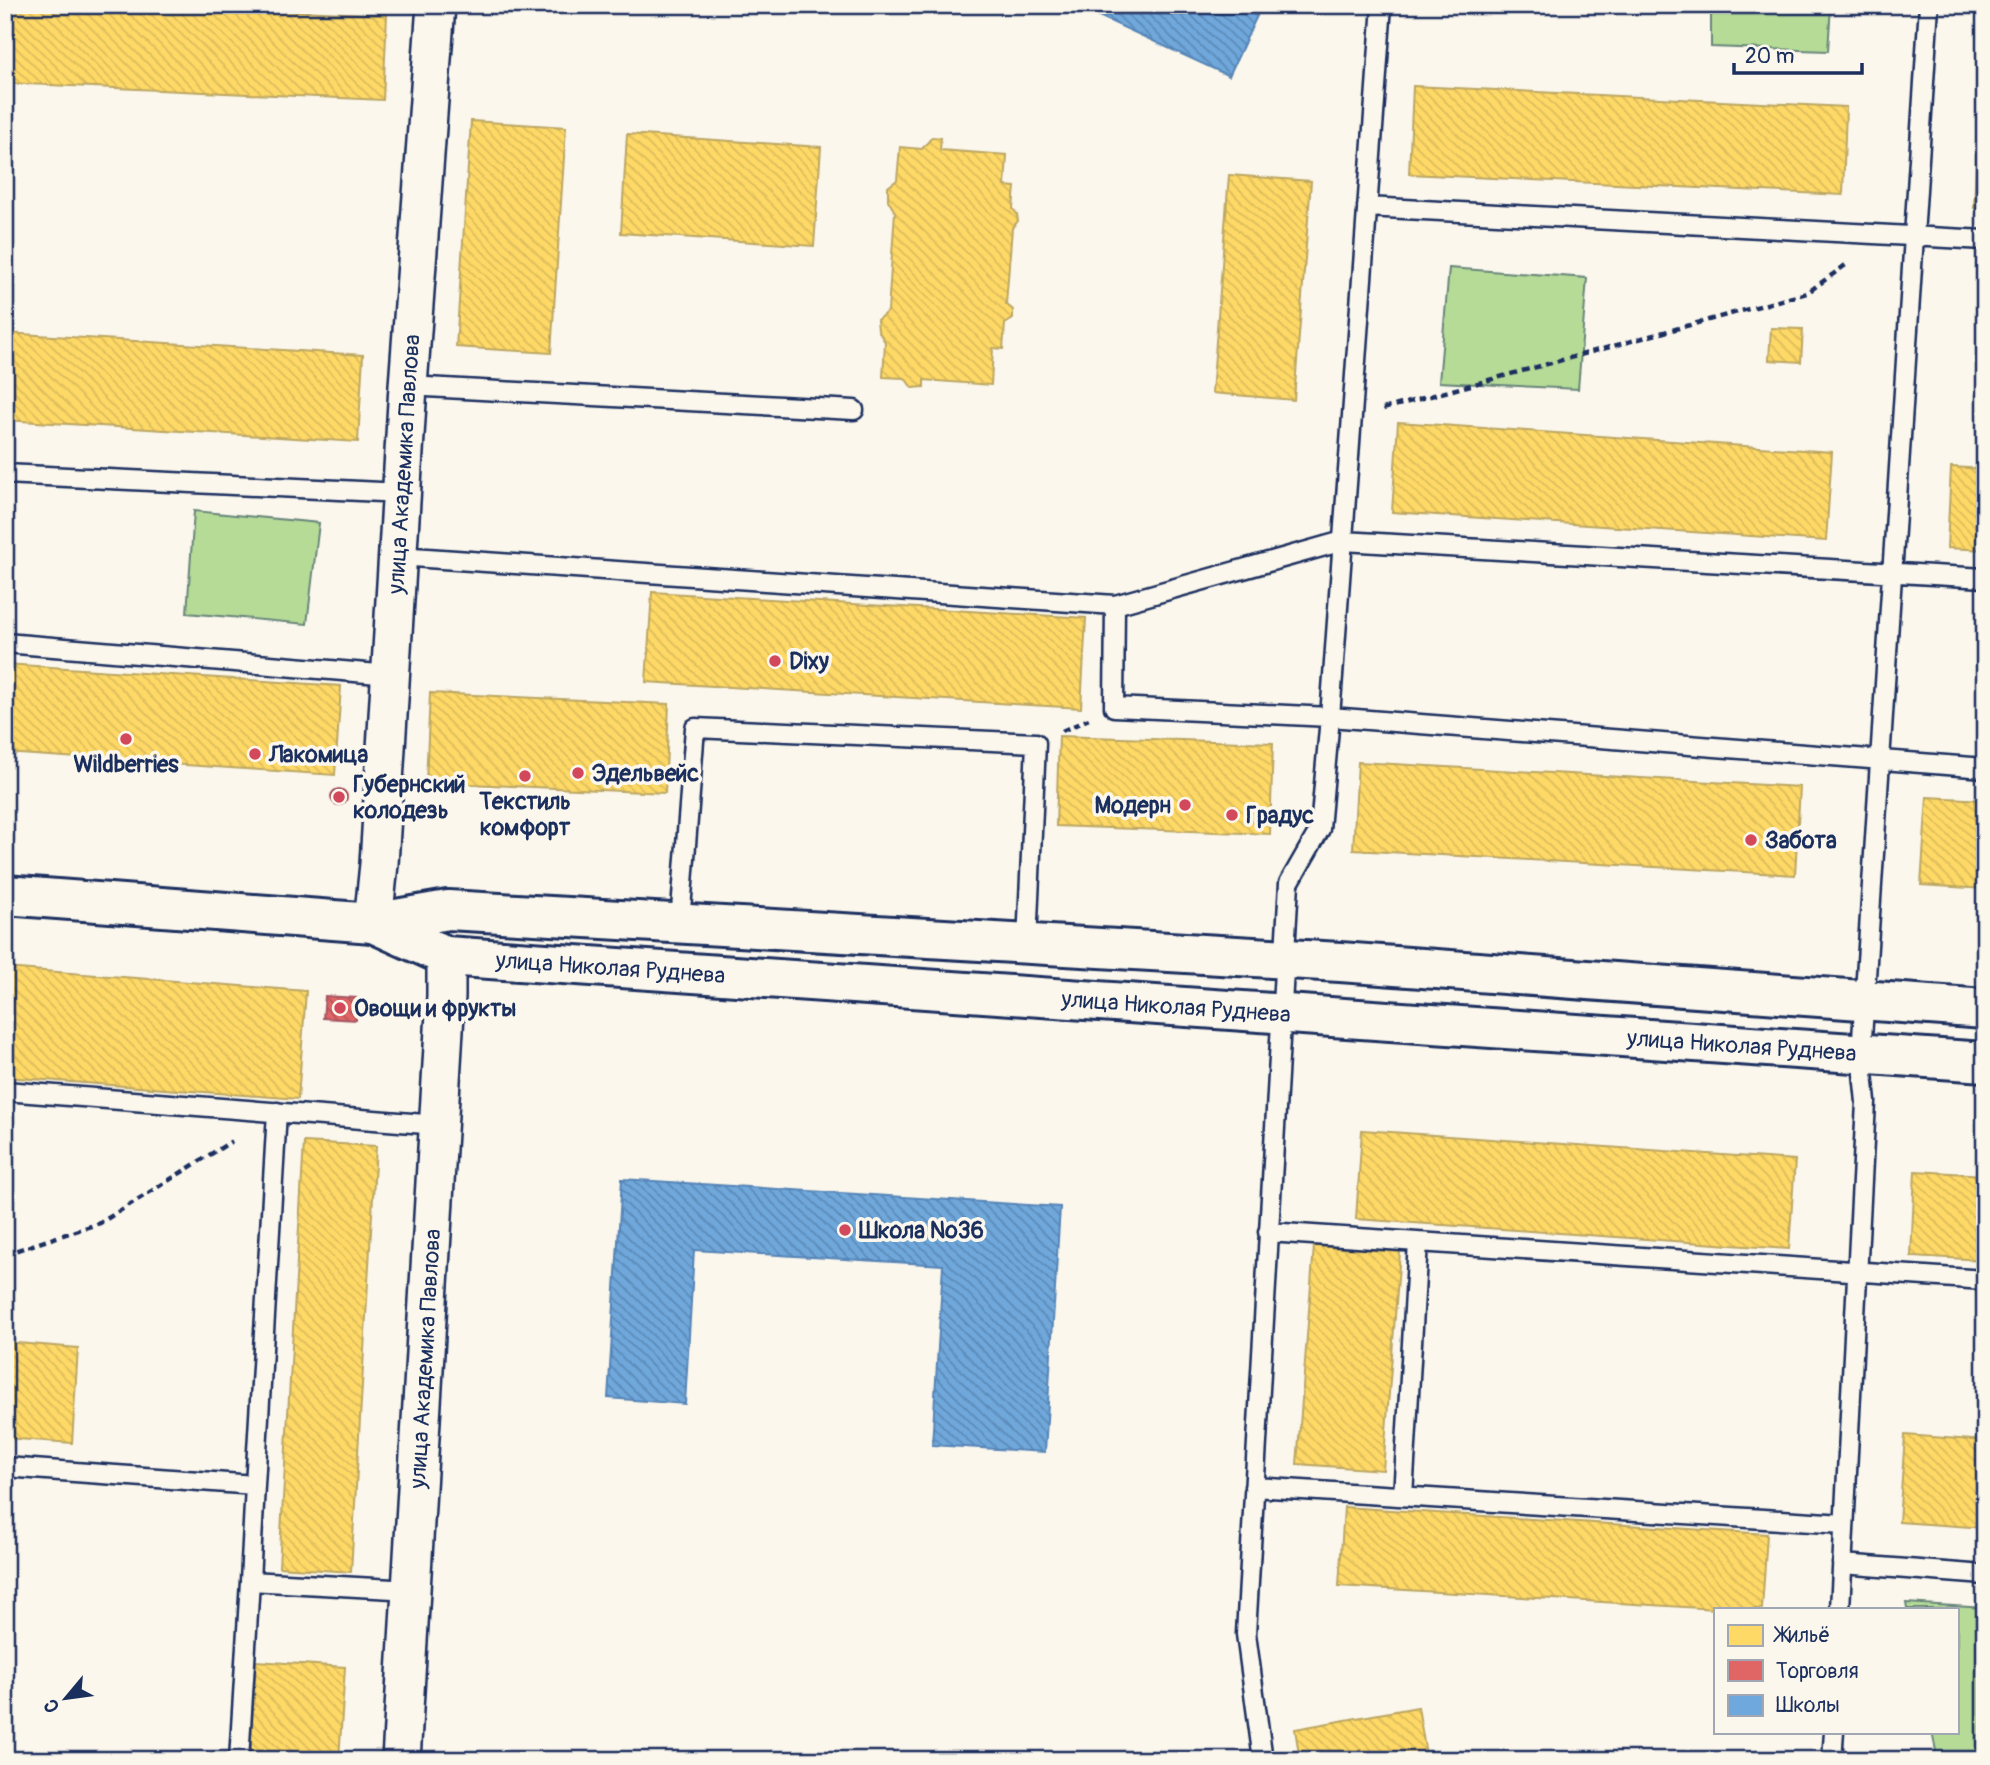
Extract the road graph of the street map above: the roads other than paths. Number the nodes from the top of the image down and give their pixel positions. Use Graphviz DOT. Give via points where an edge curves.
graph roads {
  1 [pos="436,5"];
  2 [pos="1382,5"];
  3 [pos="1929,5"];
  4 [pos="1367,208"];
  5 [pos="1914,235"];
  6 [pos="1985,240"];
  7 [pos="408,386"];
  8 [pos="854,410"];
  9 [pos="5,474"];
  10 [pos="402,493"];
  11 [pos="1343,541"];
  12 [pos="398,556"];
  13 [pos="1892,573"];
  14 [pos="1985,578"];
  15 [pos="1115,605"];
  16 [pos="5,643"];
  17 [pos="391,675"];
  18 [pos="1331,717"];
  19 [pos="1880,760"];
  20 [pos="1985,768"];
  21 [pos="5,895"];
  22 [pos="373,923"];
  23 [pos="680,923"];
  24 [pos="1027,943"];
  25 [pos="446,956"];
  26 [pos="1284,960"];
  27 [pos="1865,1000"];
  28 [pos="1985,1009"];
  29 [pos="1283,1014"];
  30 [pos="1861,1054"];
  31 [pos="1985,1062"];
  32 [pos="5,1091"];
  33 [pos="277,1112"];
  34 [pos="438,1125"];
  35 [pos="1268,1232"];
  36 [pos="1418,1242"];
  37 [pos="1857,1271"];
  38 [pos="1985,1280"];
  39 [pos="5,1466"];
  40 [pos="255,1485"];
  41 [pos="1254,1487"];
  42 [pos="1403,1496"];
  43 [pos="1844,1524"];
  44 [pos="1842,1564"];
  45 [pos="1985,1575"];
  46 [pos="250,1581"];
  47 [pos="411,1590"];
  48 [pos="1840,1608"];
  49 [pos="1834,1734"];
  50 [pos="239,1760"];
  51 [pos="401,1760"];
  52 [pos="1263,1760"];
  53 [pos="1832,1760"];
  1 -- 7 [label="street, улица Академика Павлова"];
  2 -- 4 [label="lane"];
  3 -- 5 [label="lane"];
  4 -- 5 [label="lane"];
  4 -- 11 [label="lane"];
  5 -- 6 [label="lane"];
  5 -- 13 [label="lane"];
  7 -- 8 [label="lane"];
  7 -- 10 [label="street, улица Академика Павлова"];
  9 -- 10 [label="lane"];
  10 -- 12 [label="street, улица Академика Павлова"];
  11 -- 13 [label="lane"];
  11 -- 15 [label="lane"];
  11 -- 18 [label="lane"];
  12 -- 15 [label="lane"];
  12 -- 17 [label="street, улица Академика Павлова"];
  13 -- 14 [label="lane"];
  13 -- 19 [label="lane"];
  15 -- 18 [label="lane" via="1114,707"];
  16 -- 17 [label="lane"];
  17 -- 22 [label="street, улица Академика Павлова"];
  18 -- 19 [label="lane"];
  18 -- 26 [label="lane" via="1320,829 1289,883"];
  19 -- 20 [label="lane"];
  19 -- 27 [label="lane"];
  21 -- 22 [label="street, улица Николая Руднева"];
  22 -- 23 [label="street, улица Николая Руднева" via="448,910"];
  22 -- 25 [label="street, улица Николая Руднева"];
  23 -- 24 [label="street, улица Николая Руднева"];
  23 -- 24 [label="lane" via="695,728 1036,743"];
  24 -- 26 [label="street, улица Николая Руднева"];
  25 -- 29 [label="street, улица Николая Руднева"];
  25 -- 34 [label="street, улица Академика Павлова"];
  26 -- 27 [label="street, улица Николая Руднева"];
  26 -- 29 [label="lane"];
  27 -- 28 [label="street, улица Николая Руднева"];
  27 -- 30 [label="lane"];
  29 -- 30 [label="street, улица Николая Руднева"];
  29 -- 35 [label="lane"];
  30 -- 31 [label="street, улица Николая Руднева"];
  30 -- 37 [label="lane" via="1866,1102"];
  32 -- 33 [label="lane"];
  33 -- 34 [label="lane"];
  33 -- 40 [label="lane"];
  34 -- 47 [label="street, улица Академика Павлова"];
  35 -- 36 [label="lane"];
  35 -- 41 [label="lane"];
  36 -- 37 [label="lane"];
  36 -- 42 [label="lane"];
  37 -- 38 [label="lane"];
  37 -- 43 [label="lane"];
  39 -- 40 [label="lane"];
  40 -- 46 [label="lane"];
  41 -- 42 [label="lane"];
  41 -- 52 [label="lane" via="1246,1634"];
  42 -- 43 [label="lane"];
  43 -- 44 [label="lane"];
  44 -- 45 [label="lane"];
  44 -- 48 [label="lane"];
  46 -- 47 [label="lane"];
  46 -- 50 [label="lane"];
  47 -- 51 [label="street, улица Академика Павлова"];
  49 -- 53 [label="lane"];
}
